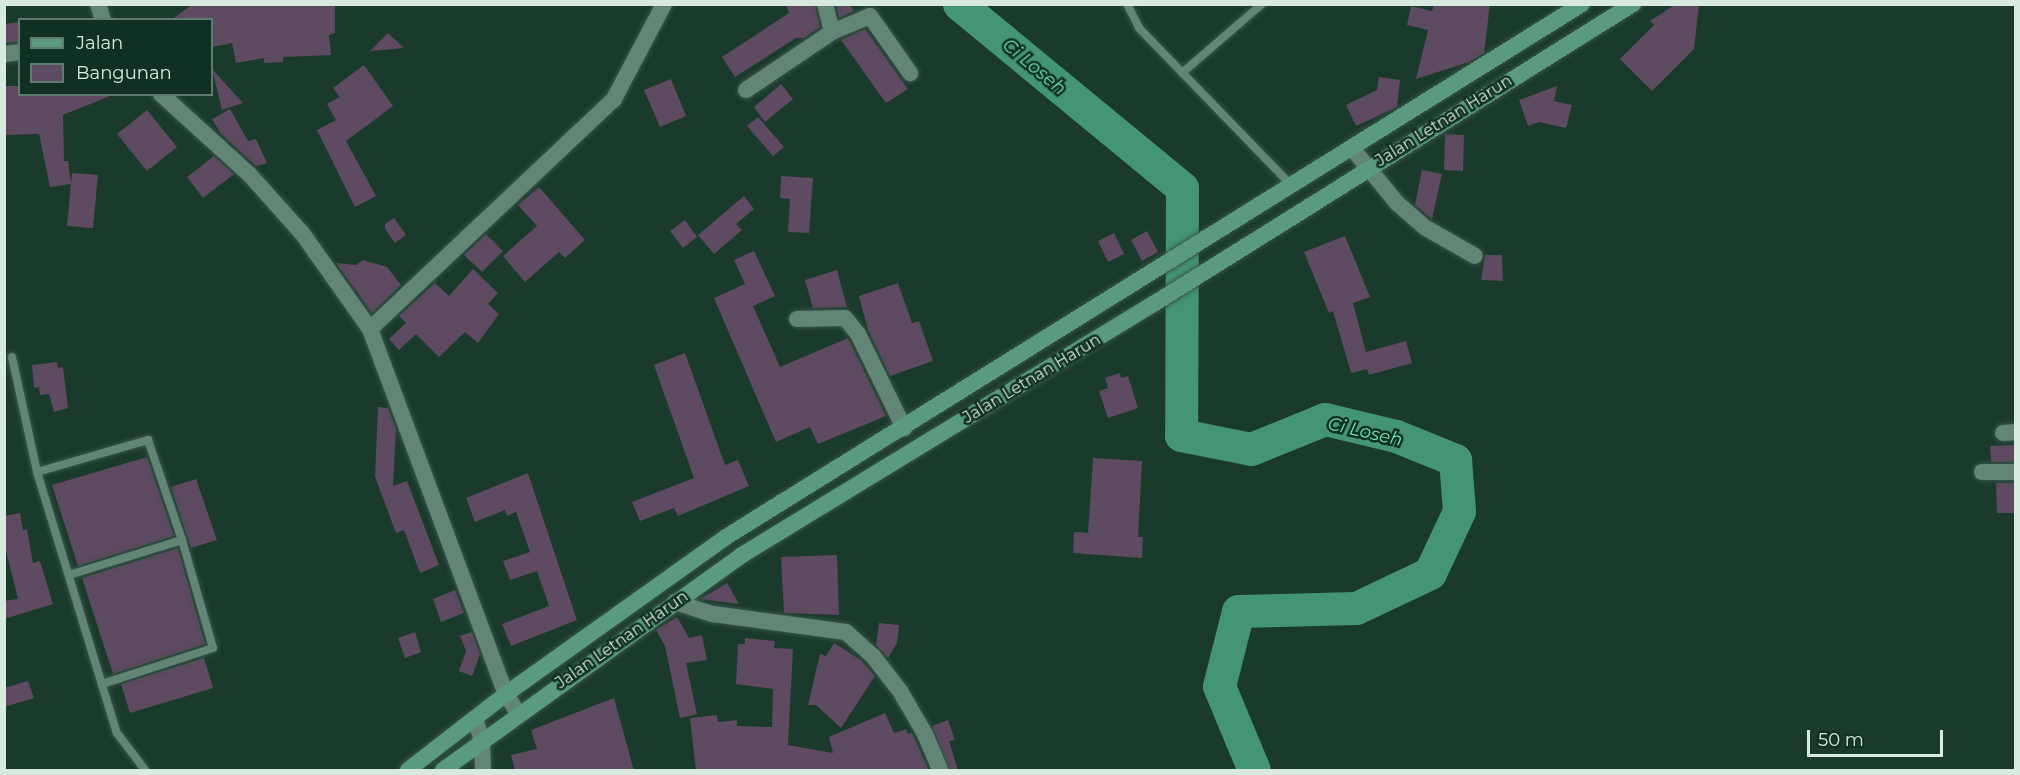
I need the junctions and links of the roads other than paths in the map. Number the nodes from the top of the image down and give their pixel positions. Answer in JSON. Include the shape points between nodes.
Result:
{"nodes":[{"id":1,"x":664,"y":4,"type":"edge"},
{"id":2,"x":825,"y":4,"type":"edge"},
{"id":3,"x":1126,"y":4,"type":"edge"},
{"id":4,"x":1262,"y":4,"type":"edge"},
{"id":5,"x":1582,"y":4,"type":"edge"},
{"id":6,"x":1633,"y":4,"type":"edge"},
{"id":7,"x":832,"y":32,"type":"junction"},
{"id":8,"x":910,"y":73,"type":"dead end"},
{"id":9,"x":1182,"y":73,"type":"junction"},
{"id":10,"x":746,"y":90,"type":"dead end"},
{"id":11,"x":163,"y":96,"type":"edge"},
{"id":12,"x":1352,"y":148,"type":"junction"},
{"id":13,"x":1367,"y":169,"type":"junction"},
{"id":14,"x":1288,"y":188,"type":"junction"},
{"id":15,"x":1475,"y":256,"type":"dead end"},
{"id":16,"x":797,"y":319,"type":"dead end"},
{"id":17,"x":370,"y":329,"type":"junction"},
{"id":18,"x":12,"y":357,"type":"dead end"},
{"id":19,"x":904,"y":428,"type":"junction"},
{"id":20,"x":37,"y":472,"type":"junction"},
{"id":21,"x":1982,"y":472,"type":"dead end"},
{"id":22,"x":2016,"y":472,"type":"edge"},
{"id":23,"x":182,"y":540,"type":"junction"},
{"id":24,"x":69,"y":575,"type":"junction"},
{"id":25,"x":675,"y":602,"type":"junction"},
{"id":26,"x":102,"y":684,"type":"junction"},
{"id":27,"x":506,"y":694,"type":"junction"},
{"id":28,"x":518,"y":713,"type":"junction"},
{"id":29,"x":475,"y":719,"type":"junction"},
{"id":30,"x":482,"y":741,"type":"junction"},
{"id":31,"x":145,"y":771,"type":"edge"},
{"id":32,"x":408,"y":771,"type":"edge"},
{"id":33,"x":443,"y":771,"type":"edge"},
{"id":34,"x":483,"y":771,"type":"edge"},
{"id":35,"x":940,"y":771,"type":"edge"}],
"edges":[{"from":1,"to":17,"type":"street","via":[[614,99]]},
{"from":2,"to":7,"type":"street"},
{"from":3,"to":9,"type":"lane","via":[[1138,28]]},
{"from":4,"to":9,"type":"lane"},
{"from":5,"to":12,"type":"main road","name":"Jalan Letnan Harun"},
{"from":6,"to":13,"type":"main road","name":"Jalan Letnan Harun"},
{"from":7,"to":8,"type":"street","via":[[870,16]]},
{"from":7,"to":10,"type":"street"},
{"from":9,"to":14,"type":"lane"},
{"from":11,"to":17,"type":"street","via":[[249,174],[302,233]]},
{"from":12,"to":13,"type":"street"},
{"from":12,"to":14,"type":"main road","name":"Jalan Letnan Harun"},
{"from":13,"to":15,"type":"street","via":[[1426,228]]},
{"from":13,"to":25,"type":"main road","name":"Jalan Letnan Harun","via":[[752,549]]},
{"from":14,"to":19,"type":"main road","name":"Jalan Letnan Harun"},
{"from":16,"to":19,"type":"street","via":[[845,318],[858,334]]},
{"from":17,"to":27,"type":"street"},
{"from":18,"to":20,"type":"lane"},
{"from":19,"to":27,"type":"main road","name":"Jalan Letnan Harun","via":[[726,537]]},
{"from":20,"to":23,"type":"lane","via":[[148,440]]},
{"from":20,"to":24,"type":"lane"},
{"from":21,"to":22,"type":"street"},
{"from":23,"to":24,"type":"lane"},
{"from":23,"to":26,"type":"lane","via":[[213,648]]},
{"from":24,"to":26,"type":"lane"},
{"from":25,"to":28,"type":"main road","name":"Jalan Letnan Harun"},
{"from":25,"to":35,"type":"street","via":[[713,614],[846,632],[873,656],[900,691],[925,734]]},
{"from":26,"to":31,"type":"lane","via":[[117,733]]},
{"from":27,"to":28,"type":"street"},
{"from":27,"to":29,"type":"main road","name":"Jalan Letnan Harun"},
{"from":28,"to":30,"type":"main road","name":"Jalan Letnan Harun"},
{"from":29,"to":30,"type":"street"},
{"from":29,"to":32,"type":"main road","name":"Jalan Letnan Harun"},
{"from":30,"to":33,"type":"main road","name":"Jalan Letnan Harun"},
{"from":30,"to":34,"type":"street"}]}
